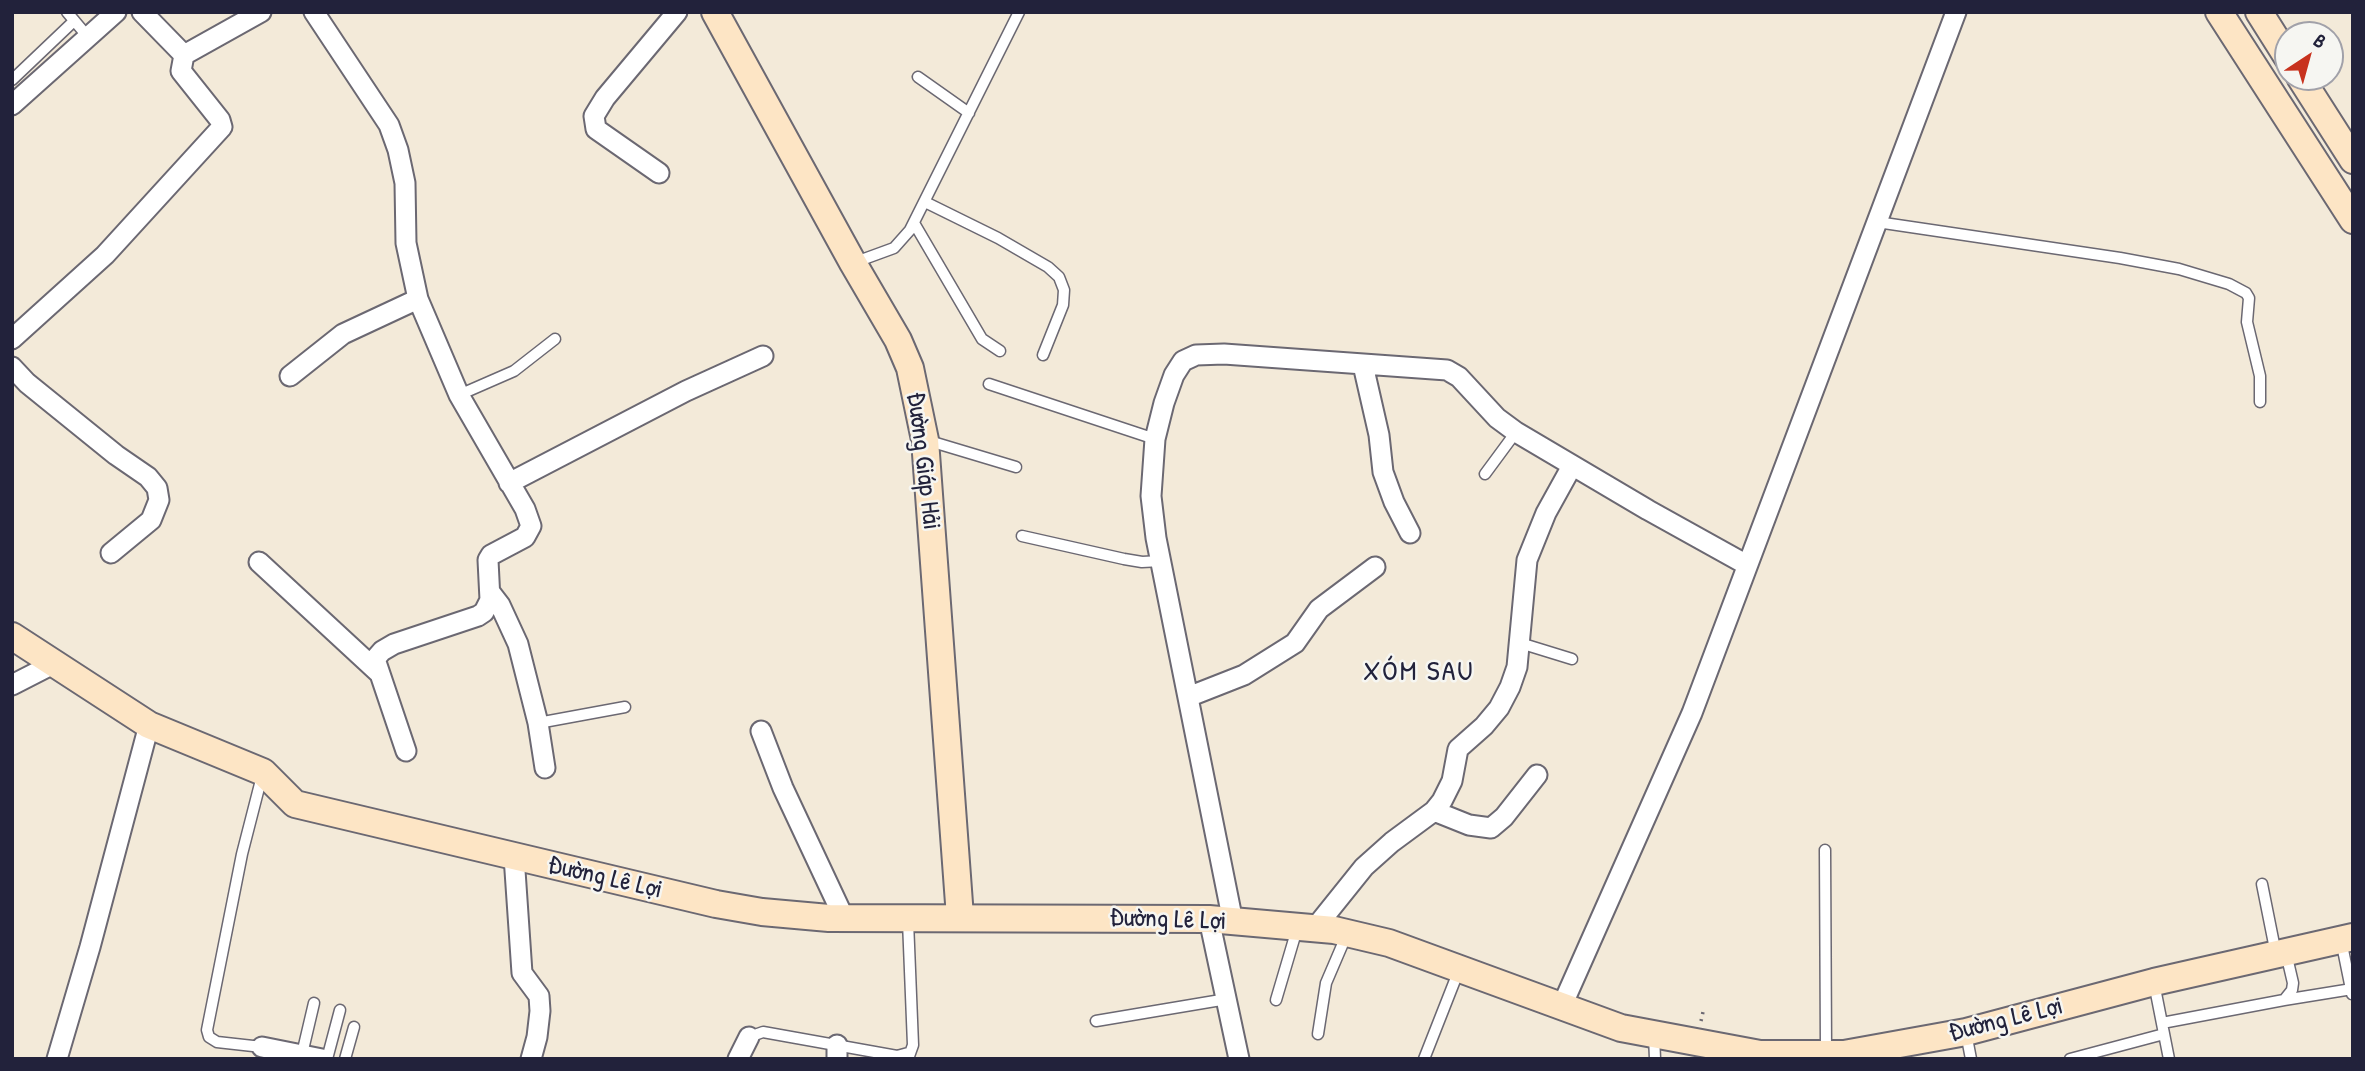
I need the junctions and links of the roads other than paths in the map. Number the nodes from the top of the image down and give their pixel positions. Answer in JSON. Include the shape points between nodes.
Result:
{"nodes":[{"id":1,"x":67,"y":12,"type":"edge"},
{"id":2,"x":116,"y":12,"type":"edge"},
{"id":3,"x":142,"y":12,"type":"edge"},
{"id":4,"x":261,"y":12,"type":"edge"},
{"id":5,"x":314,"y":12,"type":"edge"},
{"id":6,"x":677,"y":12,"type":"edge"},
{"id":7,"x":715,"y":12,"type":"edge"},
{"id":8,"x":1019,"y":12,"type":"edge"},
{"id":9,"x":1956,"y":12,"type":"edge"},
{"id":10,"x":2219,"y":12,"type":"edge"},
{"id":11,"x":2259,"y":12,"type":"edge"},
{"id":12,"x":74,"y":21,"type":"junction"},
{"id":13,"x":2274,"y":36,"type":"edge"},
{"id":14,"x":88,"y":37,"type":"junction"},
{"id":15,"x":184,"y":55,"type":"junction"},
{"id":16,"x":918,"y":77,"type":"dead end"},
{"id":17,"x":12,"y":80,"type":"edge"},
{"id":18,"x":2309,"y":91,"type":"edge"},
{"id":19,"x":12,"y":105,"type":"edge"},
{"id":20,"x":969,"y":113,"type":"junction"},
{"id":21,"x":2353,"y":160,"type":"edge"},
{"id":22,"x":659,"y":173,"type":"dead end"},
{"id":23,"x":925,"y":202,"type":"junction"},
{"id":24,"x":2353,"y":220,"type":"edge"},
{"id":25,"x":1877,"y":222,"type":"junction"},
{"id":26,"x":914,"y":223,"type":"junction"},
{"id":27,"x":853,"y":263,"type":"junction"},
{"id":28,"x":418,"y":299,"type":"junction"},
{"id":29,"x":555,"y":339,"type":"dead end"},
{"id":30,"x":12,"y":340,"type":"edge"},
{"id":31,"x":1000,"y":351,"type":"dead end"},
{"id":32,"x":1043,"y":355,"type":"dead end"},
{"id":33,"x":763,"y":356,"type":"dead end"},
{"id":34,"x":1363,"y":365,"type":"junction"},
{"id":35,"x":12,"y":368,"type":"edge"},
{"id":36,"x":290,"y":376,"type":"dead end"},
{"id":37,"x":989,"y":384,"type":"dead end"},
{"id":38,"x":459,"y":394,"type":"junction"},
{"id":39,"x":2260,"y":402,"type":"dead end"},
{"id":40,"x":1516,"y":432,"type":"junction"},
{"id":41,"x":1155,"y":439,"type":"junction"},
{"id":42,"x":925,"y":440,"type":"junction"},
{"id":43,"x":1572,"y":466,"type":"junction"},
{"id":44,"x":1016,"y":467,"type":"dead end"},
{"id":45,"x":1485,"y":474,"type":"dead end"},
{"id":46,"x":509,"y":482,"type":"junction"},
{"id":47,"x":1410,"y":533,"type":"dead end"},
{"id":48,"x":1022,"y":536,"type":"dead end"},
{"id":49,"x":111,"y":553,"type":"dead end"},
{"id":50,"x":1161,"y":561,"type":"junction"},
{"id":51,"x":259,"y":562,"type":"dead end"},
{"id":52,"x":1747,"y":565,"type":"junction"},
{"id":53,"x":1375,"y":567,"type":"dead end"},
{"id":54,"x":490,"y":592,"type":"junction"},
{"id":55,"x":12,"y":635,"type":"edge"},
{"id":56,"x":1520,"y":643,"type":"junction"},
{"id":57,"x":1572,"y":659,"type":"dead end"},
{"id":58,"x":54,"y":663,"type":"junction"},
{"id":59,"x":377,"y":672,"type":"junction"},
{"id":60,"x":12,"y":685,"type":"edge"},
{"id":61,"x":1188,"y":696,"type":"junction"},
{"id":62,"x":625,"y":707,"type":"dead end"},
{"id":63,"x":538,"y":723,"type":"junction"},
{"id":64,"x":149,"y":724,"type":"junction"},
{"id":65,"x":761,"y":731,"type":"dead end"},
{"id":66,"x":405,"y":751,"type":"dead end"},
{"id":67,"x":545,"y":768,"type":"dead end"},
{"id":68,"x":263,"y":772,"type":"junction"},
{"id":69,"x":1537,"y":775,"type":"dead end"},
{"id":70,"x":1434,"y":811,"type":"junction"},
{"id":71,"x":1825,"y":850,"type":"dead end"},
{"id":72,"x":514,"y":856,"type":"junction"},
{"id":73,"x":2262,"y":884,"type":"dead end"},
{"id":74,"x":960,"y":916,"type":"junction"},
{"id":75,"x":907,"y":917,"type":"junction"},
{"id":76,"x":844,"y":918,"type":"junction"},
{"id":77,"x":1221,"y":920,"type":"junction"},
{"id":78,"x":1307,"y":927,"type":"junction"},
{"id":79,"x":1348,"y":933,"type":"junction"},
{"id":80,"x":2347,"y":938,"type":"edge"},
{"id":81,"x":2281,"y":954,"type":"junction"},
{"id":82,"x":1459,"y":969,"type":"junction"},
{"id":83,"x":2154,"y":982,"type":"junction"},
{"id":84,"x":2352,"y":992,"type":"edge"},
{"id":85,"x":1227,"y":999,"type":"junction"},
{"id":86,"x":1276,"y":1000,"type":"dead end"},
{"id":87,"x":2284,"y":1000,"type":"junction"},
{"id":88,"x":314,"y":1003,"type":"dead end"},
{"id":89,"x":1561,"y":1008,"type":"junction"},
{"id":90,"x":340,"y":1010,"type":"dead end"},
{"id":91,"x":1096,"y":1021,"type":"dead end"},
{"id":92,"x":354,"y":1027,"type":"dead end"},
{"id":93,"x":2163,"y":1028,"type":"junction"},
{"id":94,"x":1966,"y":1032,"type":"junction"},
{"id":95,"x":1318,"y":1034,"type":"dead end"},
{"id":96,"x":749,"y":1037,"type":"joint"},
{"id":97,"x":1655,"y":1046,"type":"edge"},
{"id":98,"x":272,"y":1052,"type":"edge"},
{"id":99,"x":837,"y":1052,"type":"edge"},
{"id":100,"x":302,"y":1054,"type":"junction"},
{"id":101,"x":908,"y":1056,"type":"edge"},
{"id":102,"x":1838,"y":1056,"type":"edge"},
{"id":103,"x":57,"y":1059,"type":"edge"},
{"id":104,"x":324,"y":1059,"type":"edge"},
{"id":105,"x":345,"y":1059,"type":"edge"},
{"id":106,"x":531,"y":1059,"type":"edge"},
{"id":107,"x":738,"y":1059,"type":"edge"},
{"id":108,"x":1239,"y":1059,"type":"edge"},
{"id":109,"x":1424,"y":1059,"type":"edge"},
{"id":110,"x":1971,"y":1059,"type":"edge"},
{"id":111,"x":2070,"y":1059,"type":"edge"},
{"id":112,"x":2169,"y":1059,"type":"edge"}],
"edges":[{"from":1,"to":12,"type":"lane"},
{"from":2,"to":14,"type":"street"},
{"from":3,"to":15,"type":"street"},
{"from":4,"to":15,"type":"street"},
{"from":5,"to":28,"type":"street","via":[[389,125],[405,183],[406,243]]},
{"from":6,"to":22,"type":"street","via":[[594,116],[596,128]]},
{"from":7,"to":27,"type":"main road","name":"Đường Giáp Hải"},
{"from":8,"to":20,"type":"lane"},
{"from":9,"to":25,"type":"street"},
{"from":10,"to":24,"type":"main road"},
{"from":11,"to":13,"type":"main road"},
{"from":12,"to":14,"type":"lane"},
{"from":12,"to":17,"type":"lane"},
{"from":14,"to":19,"type":"street"},
{"from":15,"to":30,"type":"street","via":[[181,71],[222,127],[105,255]]},
{"from":16,"to":20,"type":"lane"},
{"from":18,"to":21,"type":"main road"},
{"from":20,"to":23,"type":"lane"},
{"from":23,"to":26,"type":"lane"},
{"from":23,"to":32,"type":"lane","via":[[998,238],[1059,277],[1063,305]]},
{"from":25,"to":39,"type":"lane","via":[[2120,258],[2179,269],[2239,288],[2249,298],[2247,322],[2260,376]]},
{"from":25,"to":52,"type":"street"},
{"from":26,"to":27,"type":"lane","via":[[894,248]]},
{"from":26,"to":31,"type":"lane","via":[[982,339]]},
{"from":27,"to":42,"type":"main road","name":"Đường Giáp Hải","via":[[910,368]]},
{"from":28,"to":36,"type":"street","via":[[343,334]]},
{"from":28,"to":38,"type":"street"},
{"from":29,"to":38,"type":"lane","via":[[514,371]]},
{"from":33,"to":46,"type":"street"},
{"from":34,"to":40,"type":"street","via":[[1453,373]]},
{"from":34,"to":41,"type":"street","via":[[1196,355],[1183,361],[1174,374]]},
{"from":34,"to":47,"type":"street","via":[[1383,472]]},
{"from":35,"to":49,"type":"street","via":[[157,488],[159,500],[151,520]]},
{"from":37,"to":41,"type":"lane"},
{"from":38,"to":46,"type":"street"},
{"from":40,"to":43,"type":"street"},
{"from":40,"to":45,"type":"lane"},
{"from":41,"to":50,"type":"street","via":[[1151,496]]},
{"from":42,"to":44,"type":"lane"},
{"from":42,"to":74,"type":"main road","name":"Đường Giáp Hải"},
{"from":43,"to":52,"type":"street"},
{"from":43,"to":56,"type":"street","via":[[1527,560]]},
{"from":46,"to":54,"type":"street","via":[[531,526],[525,537],[491,555]]},
{"from":48,"to":50,"type":"lane","via":[[1124,559]]},
{"from":50,"to":61,"type":"street"},
{"from":51,"to":59,"type":"street"},
{"from":52,"to":89,"type":"street","via":[[1692,713]]},
{"from":53,"to":61,"type":"street","via":[[1319,609],[1295,643],[1244,675]]},
{"from":54,"to":59,"type":"street","via":[[488,606],[478,616],[410,637],[382,651],[375,659]]},
{"from":54,"to":63,"type":"street","via":[[518,644]]},
{"from":55,"to":58,"type":"main road","name":"Đường Lê Lợi"},
{"from":56,"to":57,"type":"lane"},
{"from":56,"to":70,"type":"street","via":[[1510,687],[1484,726],[1458,749],[1452,781]]},
{"from":58,"to":60,"type":"street"},
{"from":58,"to":64,"type":"main road","name":"Đường Lê Lợi"},
{"from":59,"to":66,"type":"street"},
{"from":61,"to":77,"type":"street"},
{"from":62,"to":63,"type":"lane"},
{"from":63,"to":67,"type":"street"},
{"from":64,"to":68,"type":"main road","name":"Đường Lê Lợi"},
{"from":64,"to":103,"type":"street"},
{"from":65,"to":76,"type":"street"},
{"from":68,"to":72,"type":"main road","name":"Đường Lê Lợi","via":[[295,804]]},
{"from":68,"to":98,"type":"lane","via":[[207,1030],[217,1042]]},
{"from":69,"to":70,"type":"street","via":[[1491,828]]},
{"from":70,"to":78,"type":"street","via":[[1364,867]]},
{"from":71,"to":102,"type":"lane"},
{"from":72,"to":76,"type":"main road","name":"Đường Lê Lợi","via":[[728,906]]},
{"from":72,"to":106,"type":"street","via":[[522,973],[539,996]]},
{"from":73,"to":81,"type":"lane"},
{"from":74,"to":75,"type":"main road","name":"Đường Lê Lợi"},
{"from":74,"to":77,"type":"main road","name":"Đường Lê Lợi"},
{"from":75,"to":76,"type":"main road","name":"Đường Lê Lợi"},
{"from":75,"to":101,"type":"lane","via":[[913,1045]]},
{"from":77,"to":78,"type":"main road","name":"Đường Lê Lợi"},
{"from":77,"to":85,"type":"street"},
{"from":78,"to":79,"type":"main road","name":"Đường Lê Lợi"},
{"from":78,"to":86,"type":"lane"},
{"from":79,"to":82,"type":"main road","name":"Đường Lê Lợi"},
{"from":79,"to":95,"type":"lane","via":[[1326,983]]},
{"from":80,"to":81,"type":"main road","name":"Đường Lê Lợi"},
{"from":80,"to":84,"type":"lane"},
{"from":81,"to":83,"type":"main road","name":"Đường Lê Lợi"},
{"from":81,"to":87,"type":"lane","via":[[2293,983]]},
{"from":82,"to":89,"type":"main road","name":"Đường Lê Lợi"},
{"from":82,"to":109,"type":"lane"},
{"from":83,"to":93,"type":"lane"},
{"from":83,"to":94,"type":"main road","name":"Đường Lê Lợi"},
{"from":84,"to":87,"type":"lane"},
{"from":85,"to":91,"type":"lane"},
{"from":85,"to":108,"type":"street"},
{"from":87,"to":93,"type":"lane"},
{"from":88,"to":100,"type":"lane"},
{"from":89,"to":97,"type":"main road","name":"Đường Lê Lợi","via":[[1621,1028]]},
{"from":90,"to":104,"type":"lane"},
{"from":92,"to":105,"type":"lane"},
{"from":93,"to":111,"type":"lane"},
{"from":93,"to":112,"type":"lane"},
{"from":94,"to":102,"type":"main road","name":"Đường Lê Lợi"},
{"from":94,"to":110,"type":"lane"},
{"from":96,"to":99,"type":"lane","via":[[763,1032]]},
{"from":96,"to":107,"type":"street"},
{"from":97,"to":102,"type":"main road","name":"Đường Lê Lợi"},
{"from":98,"to":100,"type":"street"},
{"from":99,"to":101,"type":"lane"},
{"from":100,"to":104,"type":"street"}]}
